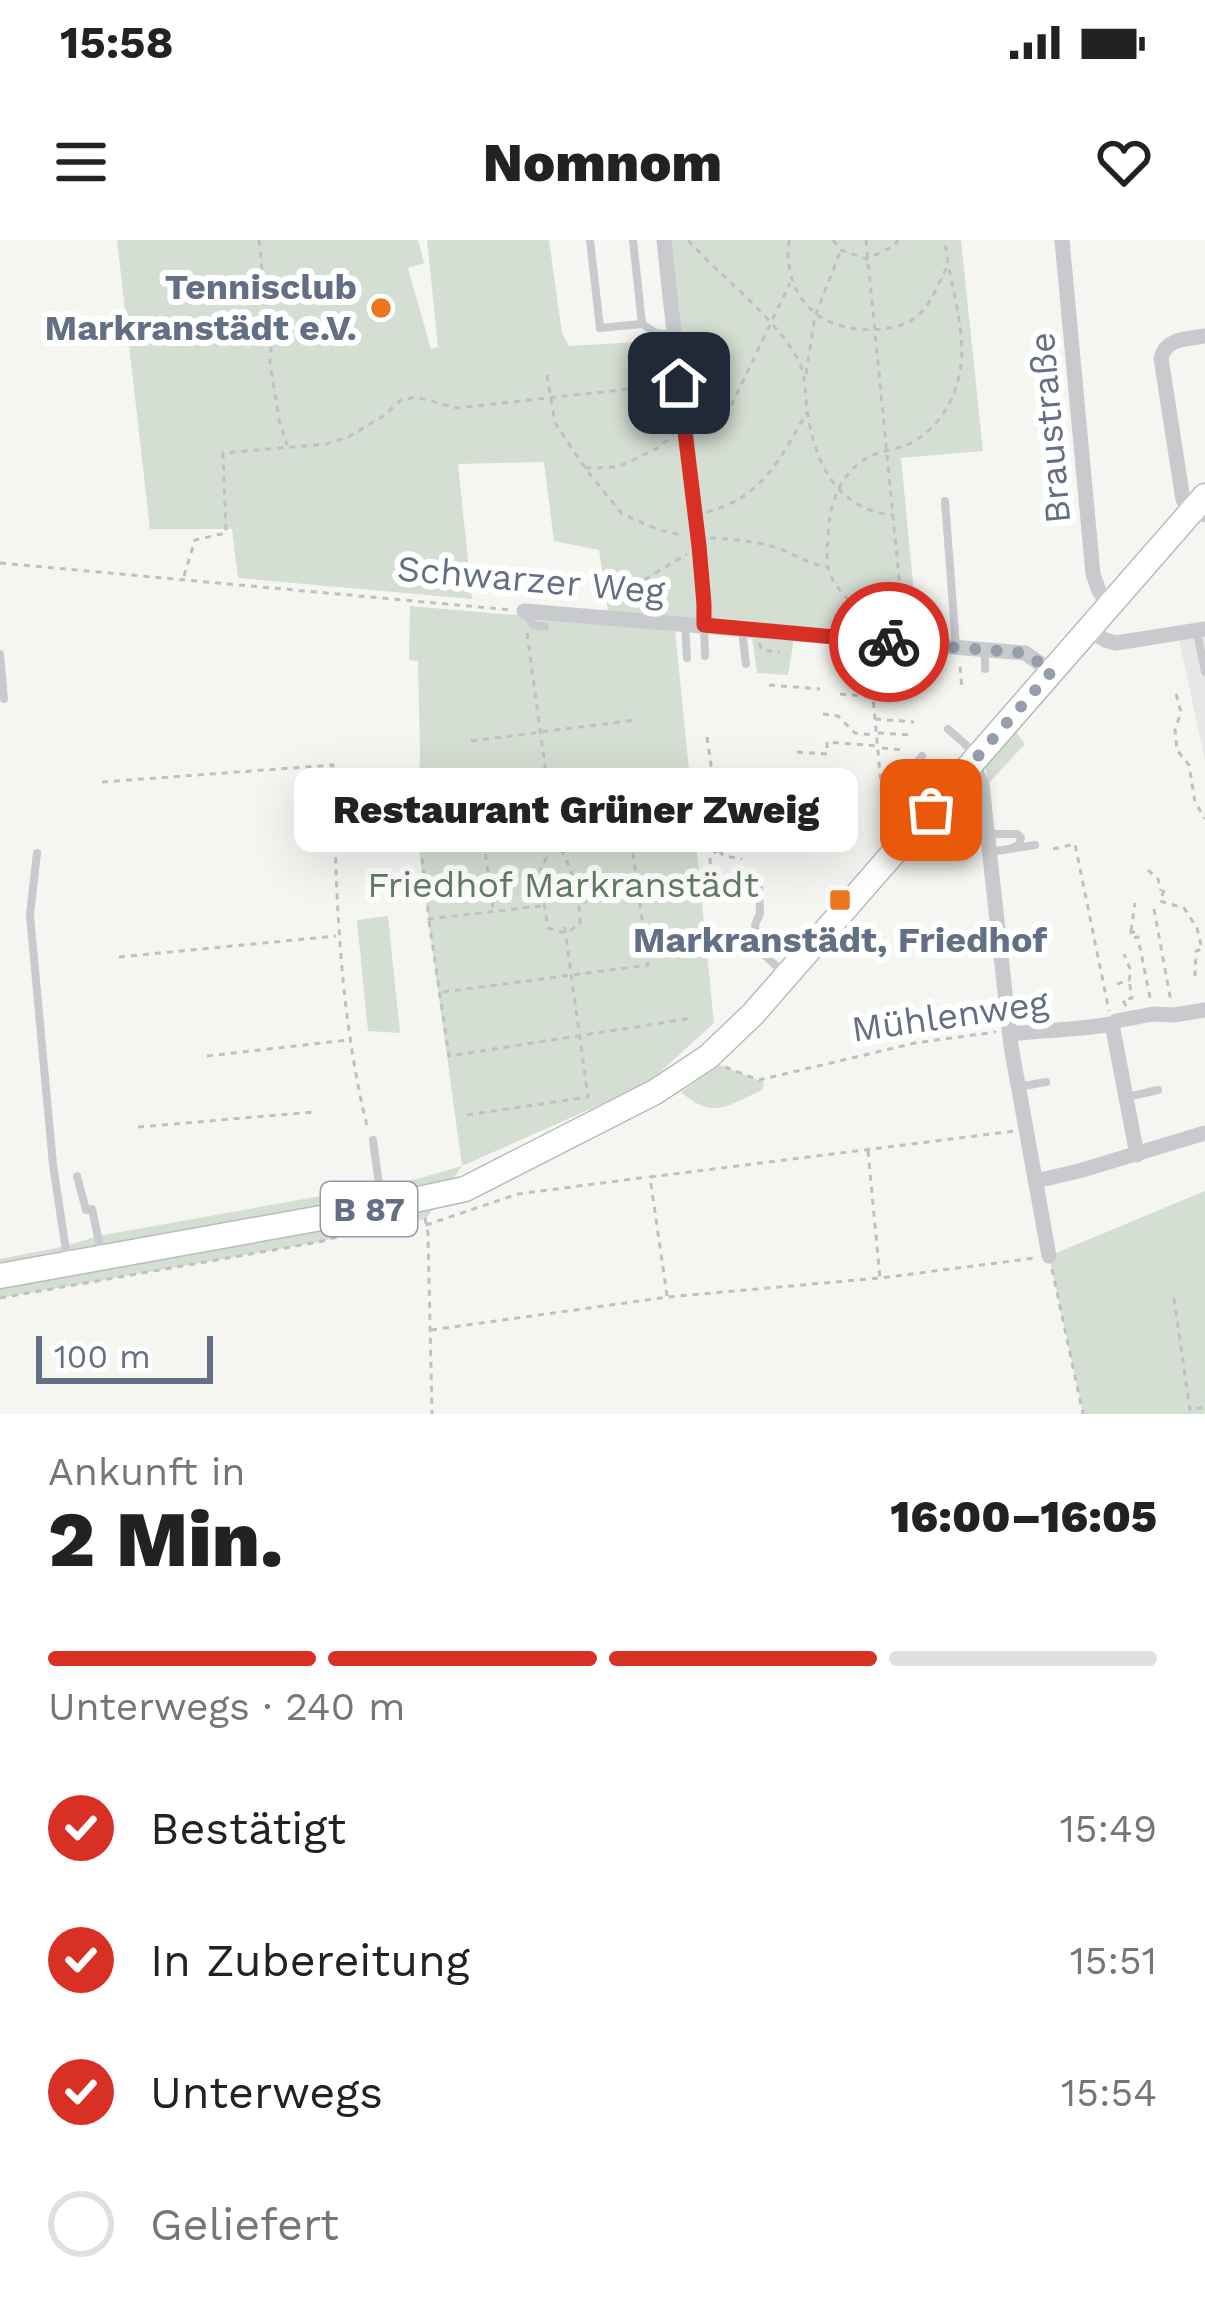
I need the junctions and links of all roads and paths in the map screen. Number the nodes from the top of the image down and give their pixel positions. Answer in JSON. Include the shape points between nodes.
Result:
{"nodes":[{"id":1,"x":259,"y":240,"type":"edge"},
{"id":2,"x":590,"y":240,"type":"edge"},
{"id":3,"x":633,"y":240,"type":"edge"},
{"id":4,"x":664,"y":240,"type":"edge"},
{"id":5,"x":688,"y":240,"type":"edge"},
{"id":6,"x":788,"y":240,"type":"edge"},
{"id":7,"x":833,"y":240,"type":"edge"},
{"id":8,"x":866,"y":240,"type":"edge"},
{"id":9,"x":898,"y":240,"type":"edge"},
{"id":10,"x":945,"y":240,"type":"edge"},
{"id":11,"x":1061,"y":240,"type":"edge"},
{"id":12,"x":841,"y":250,"type":"junction"},
{"id":13,"x":867,"y":259,"type":"junction"},
{"id":14,"x":947,"y":267,"type":"junction"},
{"id":15,"x":790,"y":283,"type":"junction"},
{"id":16,"x":815,"y":316,"type":"junction"},
{"id":17,"x":641,"y":323,"type":"junction"},
{"id":18,"x":772,"y":324,"type":"junction"},
{"id":19,"x":873,"y":330,"type":"junction"},
{"id":20,"x":673,"y":335,"type":"junction"},
{"id":21,"x":1205,"y":336,"type":"edge"},
{"id":22,"x":547,"y":374,"type":"dead end"},
{"id":23,"x":806,"y":374,"type":"junction"},
{"id":24,"x":679,"y":383,"type":"junction"},
{"id":25,"x":552,"y":399,"type":"junction"},
{"id":26,"x":808,"y":411,"type":"junction"},
{"id":27,"x":686,"y":426,"type":"junction"},
{"id":28,"x":288,"y":446,"type":"junction"},
{"id":29,"x":886,"y":450,"type":"junction"},
{"id":30,"x":585,"y":468,"type":"junction"},
{"id":31,"x":836,"y":489,"type":"junction"},
{"id":32,"x":945,"y":501,"type":"dead end"},
{"id":33,"x":1202,"y":506,"type":"edge"},
{"id":34,"x":695,"y":514,"type":"junction"},
{"id":35,"x":893,"y":514,"type":"junction"},
{"id":36,"x":698,"y":542,"type":"junction"},
{"id":37,"x":0,"y":563,"type":"edge"},
{"id":38,"x":827,"y":567,"type":"junction"},
{"id":39,"x":184,"y":578,"type":"junction"},
{"id":40,"x":1109,"y":605,"type":"junction"},
{"id":41,"x":524,"y":611,"type":"junction"},
{"id":42,"x":610,"y":618,"type":"junction"},
{"id":43,"x":903,"y":622,"type":"junction"},
{"id":44,"x":685,"y":624,"type":"junction"},
{"id":45,"x":704,"y":625,"type":"junction"},
{"id":46,"x":545,"y":627,"type":"dead end"},
{"id":47,"x":742,"y":628,"type":"junction"},
{"id":48,"x":1088,"y":629,"type":"junction"},
{"id":49,"x":1201,"y":630,"type":"edge"},
{"id":50,"x":868,"y":640,"type":"junction"},
{"id":51,"x":907,"y":643,"type":"junction"},
{"id":52,"x":986,"y":650,"type":"junction"},
{"id":53,"x":745,"y":652,"type":"junction"},
{"id":54,"x":946,"y":652,"type":"junction"},
{"id":55,"x":729,"y":654,"type":"dead end"},
{"id":56,"x":0,"y":655,"type":"edge"},
{"id":57,"x":705,"y":656,"type":"dead end"},
{"id":58,"x":687,"y":658,"type":"dead end"},
{"id":59,"x":746,"y":664,"type":"dead end"},
{"id":60,"x":960,"y":667,"type":"dead end"},
{"id":61,"x":985,"y":669,"type":"dead end"},
{"id":62,"x":1052,"y":671,"type":"junction"},
{"id":63,"x":1205,"y":672,"type":"edge"},
{"id":64,"x":769,"y":685,"type":"dead end"},
{"id":65,"x":820,"y":688,"type":"dead end"},
{"id":66,"x":962,"y":689,"type":"dead end"},
{"id":67,"x":840,"y":694,"type":"dead end"},
{"id":68,"x":1177,"y":694,"type":"dead end"},
{"id":69,"x":873,"y":697,"type":"junction"},
{"id":70,"x":4,"y":699,"type":"dead end"},
{"id":71,"x":823,"y":714,"type":"dead end"},
{"id":72,"x":875,"y":719,"type":"junction"},
{"id":73,"x":635,"y":720,"type":"dead end"},
{"id":74,"x":914,"y":722,"type":"dead end"},
{"id":75,"x":948,"y":730,"type":"dead end"},
{"id":76,"x":541,"y":732,"type":"junction"},
{"id":77,"x":876,"y":734,"type":"junction"},
{"id":78,"x":912,"y":734,"type":"dead end"},
{"id":79,"x":707,"y":737,"type":"dead end"},
{"id":80,"x":471,"y":741,"type":"dead end"},
{"id":81,"x":878,"y":747,"type":"junction"},
{"id":82,"x":904,"y":750,"type":"dead end"},
{"id":83,"x":796,"y":752,"type":"dead end"},
{"id":84,"x":922,"y":757,"type":"dead end"},
{"id":85,"x":972,"y":761,"type":"junction"},
{"id":86,"x":102,"y":782,"type":"dead end"},
{"id":87,"x":714,"y":785,"type":"dead end"},
{"id":88,"x":548,"y":790,"type":"junction"},
{"id":89,"x":749,"y":790,"type":"dead end"},
{"id":90,"x":734,"y":792,"type":"dead end"},
{"id":91,"x":882,"y":795,"type":"dead end"},
{"id":92,"x":716,"y":802,"type":"dead end"},
{"id":93,"x":524,"y":804,"type":"dead end"},
{"id":94,"x":770,"y":804,"type":"dead end"},
{"id":95,"x":717,"y":809,"type":"junction"},
{"id":96,"x":931,"y":810,"type":"junction"},
{"id":97,"x":677,"y":818,"type":"dead end"},
{"id":98,"x":1205,"y":819,"type":"edge"},
{"id":99,"x":629,"y":824,"type":"junction"},
{"id":100,"x":555,"y":836,"type":"junction"},
{"id":101,"x":484,"y":841,"type":"junction"},
{"id":102,"x":989,"y":843,"type":"junction"},
{"id":103,"x":1035,"y":845,"type":"dead end"},
{"id":104,"x":1010,"y":849,"type":"junction"},
{"id":105,"x":1053,"y":849,"type":"dead end"},
{"id":106,"x":718,"y":850,"type":"junction"},
{"id":107,"x":37,"y":853,"type":"dead end"},
{"id":108,"x":742,"y":859,"type":"dead end"},
{"id":109,"x":1148,"y":870,"type":"dead end"},
{"id":110,"x":710,"y":876,"type":"dead end"},
{"id":111,"x":759,"y":886,"type":"dead end"},
{"id":112,"x":638,"y":896,"type":"junction"},
{"id":113,"x":579,"y":902,"type":"junction"},
{"id":114,"x":1135,"y":903,"type":"dead end"},
{"id":115,"x":544,"y":906,"type":"junction"},
{"id":116,"x":1154,"y":909,"type":"dead end"},
{"id":117,"x":493,"y":911,"type":"junction"},
{"id":118,"x":429,"y":919,"type":"junction"},
{"id":119,"x":564,"y":922,"type":"dead end"},
{"id":120,"x":566,"y":933,"type":"junction"},
{"id":121,"x":338,"y":936,"type":"junction"},
{"id":122,"x":1124,"y":954,"type":"dead end"},
{"id":123,"x":119,"y":957,"type":"dead end"},
{"id":124,"x":571,"y":975,"type":"junction"},
{"id":125,"x":787,"y":975,"type":"junction"},
{"id":126,"x":1195,"y":976,"type":"dead end"},
{"id":127,"x":1129,"y":980,"type":"junction"},
{"id":128,"x":1117,"y":984,"type":"dead end"},
{"id":129,"x":441,"y":992,"type":"junction"},
{"id":130,"x":1123,"y":1000,"type":"junction"},
{"id":131,"x":1112,"y":1003,"type":"dead end"},
{"id":132,"x":1205,"y":1010,"type":"edge"},
{"id":133,"x":1154,"y":1014,"type":"junction"},
{"id":134,"x":1174,"y":1015,"type":"junction"},
{"id":135,"x":693,"y":1018,"type":"dead end"},
{"id":136,"x":1130,"y":1019,"type":"junction"},
{"id":137,"x":1112,"y":1024,"type":"junction"},
{"id":138,"x":1010,"y":1029,"type":"junction"},
{"id":139,"x":580,"y":1035,"type":"junction"},
{"id":140,"x":350,"y":1040,"type":"junction"},
{"id":141,"x":207,"y":1056,"type":"dead end"},
{"id":142,"x":708,"y":1057,"type":"junction"},
{"id":143,"x":1046,"y":1082,"type":"dead end"},
{"id":144,"x":1018,"y":1088,"type":"junction"},
{"id":145,"x":1158,"y":1090,"type":"dead end"},
{"id":146,"x":1122,"y":1104,"type":"junction"},
{"id":147,"x":314,"y":1112,"type":"dead end"},
{"id":148,"x":467,"y":1115,"type":"dead end"},
{"id":149,"x":138,"y":1127,"type":"dead end"},
{"id":150,"x":1031,"y":1127,"type":"junction"},
{"id":151,"x":1205,"y":1132,"type":"edge"},
{"id":152,"x":373,"y":1140,"type":"dead end"},
{"id":153,"x":1136,"y":1143,"type":"junction"},
{"id":154,"x":868,"y":1149,"type":"junction"},
{"id":155,"x":374,"y":1155,"type":"junction"},
{"id":156,"x":77,"y":1177,"type":"dead end"},
{"id":157,"x":650,"y":1177,"type":"junction"},
{"id":158,"x":1036,"y":1181,"type":"junction"},
{"id":159,"x":420,"y":1199,"type":"junction"},
{"id":160,"x":380,"y":1217,"type":"junction"},
{"id":161,"x":426,"y":1225,"type":"junction"},
{"id":162,"x":1049,"y":1256,"type":"junction"},
{"id":163,"x":102,"y":1258,"type":"junction"},
{"id":164,"x":68,"y":1264,"type":"junction"},
{"id":165,"x":0,"y":1276,"type":"edge"},
{"id":166,"x":880,"y":1278,"type":"junction"},
{"id":167,"x":0,"y":1298,"type":"edge"},
{"id":168,"x":668,"y":1298,"type":"junction"},
{"id":169,"x":1174,"y":1298,"type":"dead end"},
{"id":170,"x":431,"y":1330,"type":"junction"},
{"id":171,"x":1205,"y":1408,"type":"edge"},
{"id":172,"x":432,"y":1414,"type":"edge"},
{"id":173,"x":1083,"y":1414,"type":"edge"}],
"edges":[{"from":1,"to":28,"type":"path","via":[[273,328],[270,362]]},
{"from":2,"to":17,"type":"lane","via":[[600,328]]},
{"from":3,"to":17,"type":"lane"},
{"from":4,"to":20,"type":"street"},
{"from":5,"to":18,"type":"path"},
{"from":6,"to":15,"type":"path"},
{"from":7,"to":12,"type":"path"},
{"from":8,"to":13,"type":"path"},
{"from":9,"to":13,"type":"path"},
{"from":10,"to":14,"type":"path"},
{"from":11,"to":40,"type":"street","name":"Braustraße","via":[[1093,574]]},
{"from":12,"to":13,"type":"path"},
{"from":12,"to":16,"type":"path"},
{"from":13,"to":19,"type":"path"},
{"from":14,"to":19,"type":"path","via":[[919,315]]},
{"from":14,"to":29,"type":"path","via":[[961,323],[956,389],[931,428]]},
{"from":15,"to":16,"type":"path"},
{"from":15,"to":18,"type":"path"},
{"from":16,"to":19,"type":"path"},
{"from":16,"to":23,"type":"path"},
{"from":17,"to":20,"type":"lane"},
{"from":18,"to":23,"type":"path"},
{"from":18,"to":27,"type":"path","via":[[732,404]]},
{"from":19,"to":29,"type":"path"},
{"from":20,"to":24,"type":"street"},
{"from":21,"to":33,"type":"street","via":[[1170,343],[1161,358],[1183,500]]},
{"from":22,"to":25,"type":"path"},
{"from":23,"to":26,"type":"path"},
{"from":24,"to":25,"type":"path"},
{"from":24,"to":27,"type":"street"},
{"from":25,"to":28,"type":"path","via":[[457,408],[416,397],[348,436]]},
{"from":25,"to":30,"type":"path","via":[[556,423]]},
{"from":26,"to":31,"type":"path"},
{"from":26,"to":34,"type":"path","via":[[746,497]]},
{"from":27,"to":30,"type":"path","via":[[618,467]]},
{"from":27,"to":34,"type":"street"},
{"from":28,"to":39,"type":"path","via":[[223,453],[226,533],[195,540]]},
{"from":29,"to":31,"type":"path"},
{"from":29,"to":35,"type":"path"},
{"from":30,"to":36,"type":"path","via":[[622,514]]},
{"from":31,"to":35,"type":"path","via":[[872,513]]},
{"from":31,"to":38,"type":"path"},
{"from":32,"to":54,"type":"lane"},
{"from":33,"to":40,"type":"main road","number":"B 87"},
{"from":34,"to":36,"type":"street"},
{"from":35,"to":43,"type":"path"},
{"from":36,"to":38,"type":"path","via":[[742,540]]},
{"from":36,"to":42,"type":"path","via":[[629,589]]},
{"from":36,"to":45,"type":"street"},
{"from":37,"to":39,"type":"path","name":"Schwarzer Weg"},
{"from":38,"to":43,"type":"path","via":[[856,605],[877,619]]},
{"from":39,"to":41,"type":"path","name":"Schwarzer Weg"},
{"from":40,"to":48,"type":"main road","number":"B 87"},
{"from":41,"to":42,"type":"street","name":"Schwarzer Weg"},
{"from":41,"to":46,"type":"lane","via":[[533,626]]},
{"from":41,"to":76,"type":"path"},
{"from":42,"to":44,"type":"street","name":"Schwarzer Weg"},
{"from":43,"to":51,"type":"path"},
{"from":44,"to":45,"type":"street","name":"Schwarzer Weg"},
{"from":44,"to":58,"type":"lane"},
{"from":45,"to":47,"type":"street","name":"Schwarzer Weg"},
{"from":45,"to":57,"type":"lane"},
{"from":47,"to":50,"type":"street","name":"Schwarzer Weg"},
{"from":47,"to":53,"type":"lane"},
{"from":48,"to":49,"type":"street","via":[[1116,643]]},
{"from":48,"to":62,"type":"main road","number":"B 87"},
{"from":49,"to":63,"type":"lane"},
{"from":50,"to":51,"type":"street","name":"Schwarzer Weg"},
{"from":50,"to":69,"type":"path"},
{"from":51,"to":54,"type":"street","name":"Schwarzer Weg"},
{"from":52,"to":54,"type":"street","name":"Schwarzer Weg"},
{"from":52,"to":61,"type":"lane"},
{"from":52,"to":62,"type":"street","name":"Schwarzer Weg","via":[[1025,653]]},
{"from":53,"to":55,"type":"lane"},
{"from":53,"to":59,"type":"lane"},
{"from":56,"to":70,"type":"lane"},
{"from":60,"to":66,"type":"path"},
{"from":62,"to":85,"type":"main road","number":"B 87"},
{"from":64,"to":65,"type":"path"},
{"from":67,"to":69,"type":"path"},
{"from":68,"to":98,"type":"path","via":[[1177,750]]},
{"from":69,"to":72,"type":"path"},
{"from":71,"to":77,"type":"path","via":[[855,733]]},
{"from":72,"to":74,"type":"path"},
{"from":72,"to":77,"type":"path"},
{"from":73,"to":76,"type":"path"},
{"from":75,"to":85,"type":"lane"},
{"from":76,"to":80,"type":"path"},
{"from":76,"to":88,"type":"path"},
{"from":77,"to":78,"type":"path"},
{"from":77,"to":81,"type":"path"},
{"from":79,"to":87,"type":"path"},
{"from":81,"to":82,"type":"path"},
{"from":81,"to":83,"type":"path","via":[[827,742],[827,754]]},
{"from":81,"to":91,"type":"path"},
{"from":84,"to":96,"type":"lane","via":[[899,784]]},
{"from":85,"to":96,"type":"main road","number":"B 87"},
{"from":85,"to":102,"type":"street"},
{"from":86,"to":121,"type":"path","via":[[333,765]]},
{"from":88,"to":93,"type":"path"},
{"from":88,"to":100,"type":"path"},
{"from":89,"to":90,"type":"path"},
{"from":92,"to":95,"type":"path"},
{"from":94,"to":95,"type":"path"},
{"from":95,"to":106,"type":"path"},
{"from":96,"to":125,"type":"main road","number":"B 87"},
{"from":97,"to":99,"type":"path"},
{"from":99,"to":100,"type":"path"},
{"from":99,"to":112,"type":"path"},
{"from":100,"to":101,"type":"path"},
{"from":100,"to":113,"type":"path"},
{"from":100,"to":115,"type":"path","via":[[541,869]]},
{"from":101,"to":117,"type":"path"},
{"from":101,"to":118,"type":"path","via":[[421,848]]},
{"from":102,"to":104,"type":"lane"},
{"from":102,"to":104,"type":"lane","via":[[1018,834]]},
{"from":102,"to":138,"type":"street"},
{"from":103,"to":104,"type":"lane"},
{"from":105,"to":137,"type":"path","via":[[1076,844]]},
{"from":106,"to":108,"type":"path"},
{"from":106,"to":110,"type":"path"},
{"from":107,"to":164,"type":"lane","via":[[30,915]]},
{"from":109,"to":126,"type":"path","via":[[1163,892],[1160,902],[1184,908],[1197,928]]},
{"from":111,"to":125,"type":"lane","via":[[759,950]]},
{"from":112,"to":113,"type":"path"},
{"from":112,"to":124,"type":"path","via":[[648,965]]},
{"from":113,"to":120,"type":"path","via":[[580,924]]},
{"from":114,"to":133,"type":"path","via":[[1132,938],[1138,937]]},
{"from":115,"to":117,"type":"path"},
{"from":115,"to":120,"type":"path","via":[[548,928]]},
{"from":116,"to":134,"type":"path"},
{"from":117,"to":118,"type":"path"},
{"from":118,"to":129,"type":"path"},
{"from":119,"to":120,"type":"path"},
{"from":120,"to":124,"type":"path"},
{"from":121,"to":123,"type":"path"},
{"from":121,"to":140,"type":"path"},
{"from":122,"to":127,"type":"path"},
{"from":124,"to":129,"type":"path"},
{"from":124,"to":139,"type":"path"},
{"from":125,"to":142,"type":"main road","number":"B 87","via":[[746,1008]]},
{"from":127,"to":128,"type":"path"},
{"from":127,"to":130,"type":"path","via":[[1132,998]]},
{"from":129,"to":139,"type":"path","via":[[449,1056]]},
{"from":130,"to":131,"type":"path"},
{"from":130,"to":136,"type":"path"},
{"from":132,"to":134,"type":"street","name":"Mühlenweg"},
{"from":133,"to":134,"type":"street","name":"Mühlenweg"},
{"from":133,"to":136,"type":"street","name":"Mühlenweg"},
{"from":135,"to":139,"type":"path"},
{"from":136,"to":137,"type":"street","name":"Mühlenweg"},
{"from":137,"to":138,"type":"street","name":"Mühlenweg"},
{"from":137,"to":146,"type":"street"},
{"from":138,"to":142,"type":"path","name":"Mühlenweg","via":[[759,1080]]},
{"from":138,"to":144,"type":"street"},
{"from":139,"to":148,"type":"path","via":[[588,1097]]},
{"from":140,"to":141,"type":"path"},
{"from":140,"to":155,"type":"path"},
{"from":142,"to":159,"type":"main road","number":"B 87","via":[[465,1189]]},
{"from":143,"to":144,"type":"lane"},
{"from":144,"to":150,"type":"street"},
{"from":145,"to":146,"type":"lane"},
{"from":146,"to":153,"type":"street"},
{"from":147,"to":149,"type":"path"},
{"from":150,"to":154,"type":"path"},
{"from":150,"to":158,"type":"street"},
{"from":151,"to":153,"type":"street"},
{"from":152,"to":155,"type":"lane"},
{"from":153,"to":158,"type":"street"},
{"from":154,"to":157,"type":"path"},
{"from":154,"to":166,"type":"path"},
{"from":155,"to":160,"type":"lane"},
{"from":156,"to":163,"type":"lane"},
{"from":157,"to":161,"type":"path","via":[[518,1194]]},
{"from":157,"to":168,"type":"path"},
{"from":158,"to":162,"type":"street"},
{"from":159,"to":160,"type":"main road","number":"B 87"},
{"from":159,"to":161,"type":"path"},
{"from":160,"to":163,"type":"main road","number":"B 87"},
{"from":160,"to":167,"type":"path","via":[[319,1242]]},
{"from":161,"to":170,"type":"path"},
{"from":162,"to":166,"type":"path"},
{"from":162,"to":173,"type":"path"},
{"from":163,"to":164,"type":"main road","number":"B 87"},
{"from":164,"to":165,"type":"main road","number":"B 87"},
{"from":166,"to":168,"type":"path"},
{"from":168,"to":170,"type":"path"},
{"from":169,"to":171,"type":"path","via":[[1190,1410]]},
{"from":170,"to":172,"type":"path"}]}
